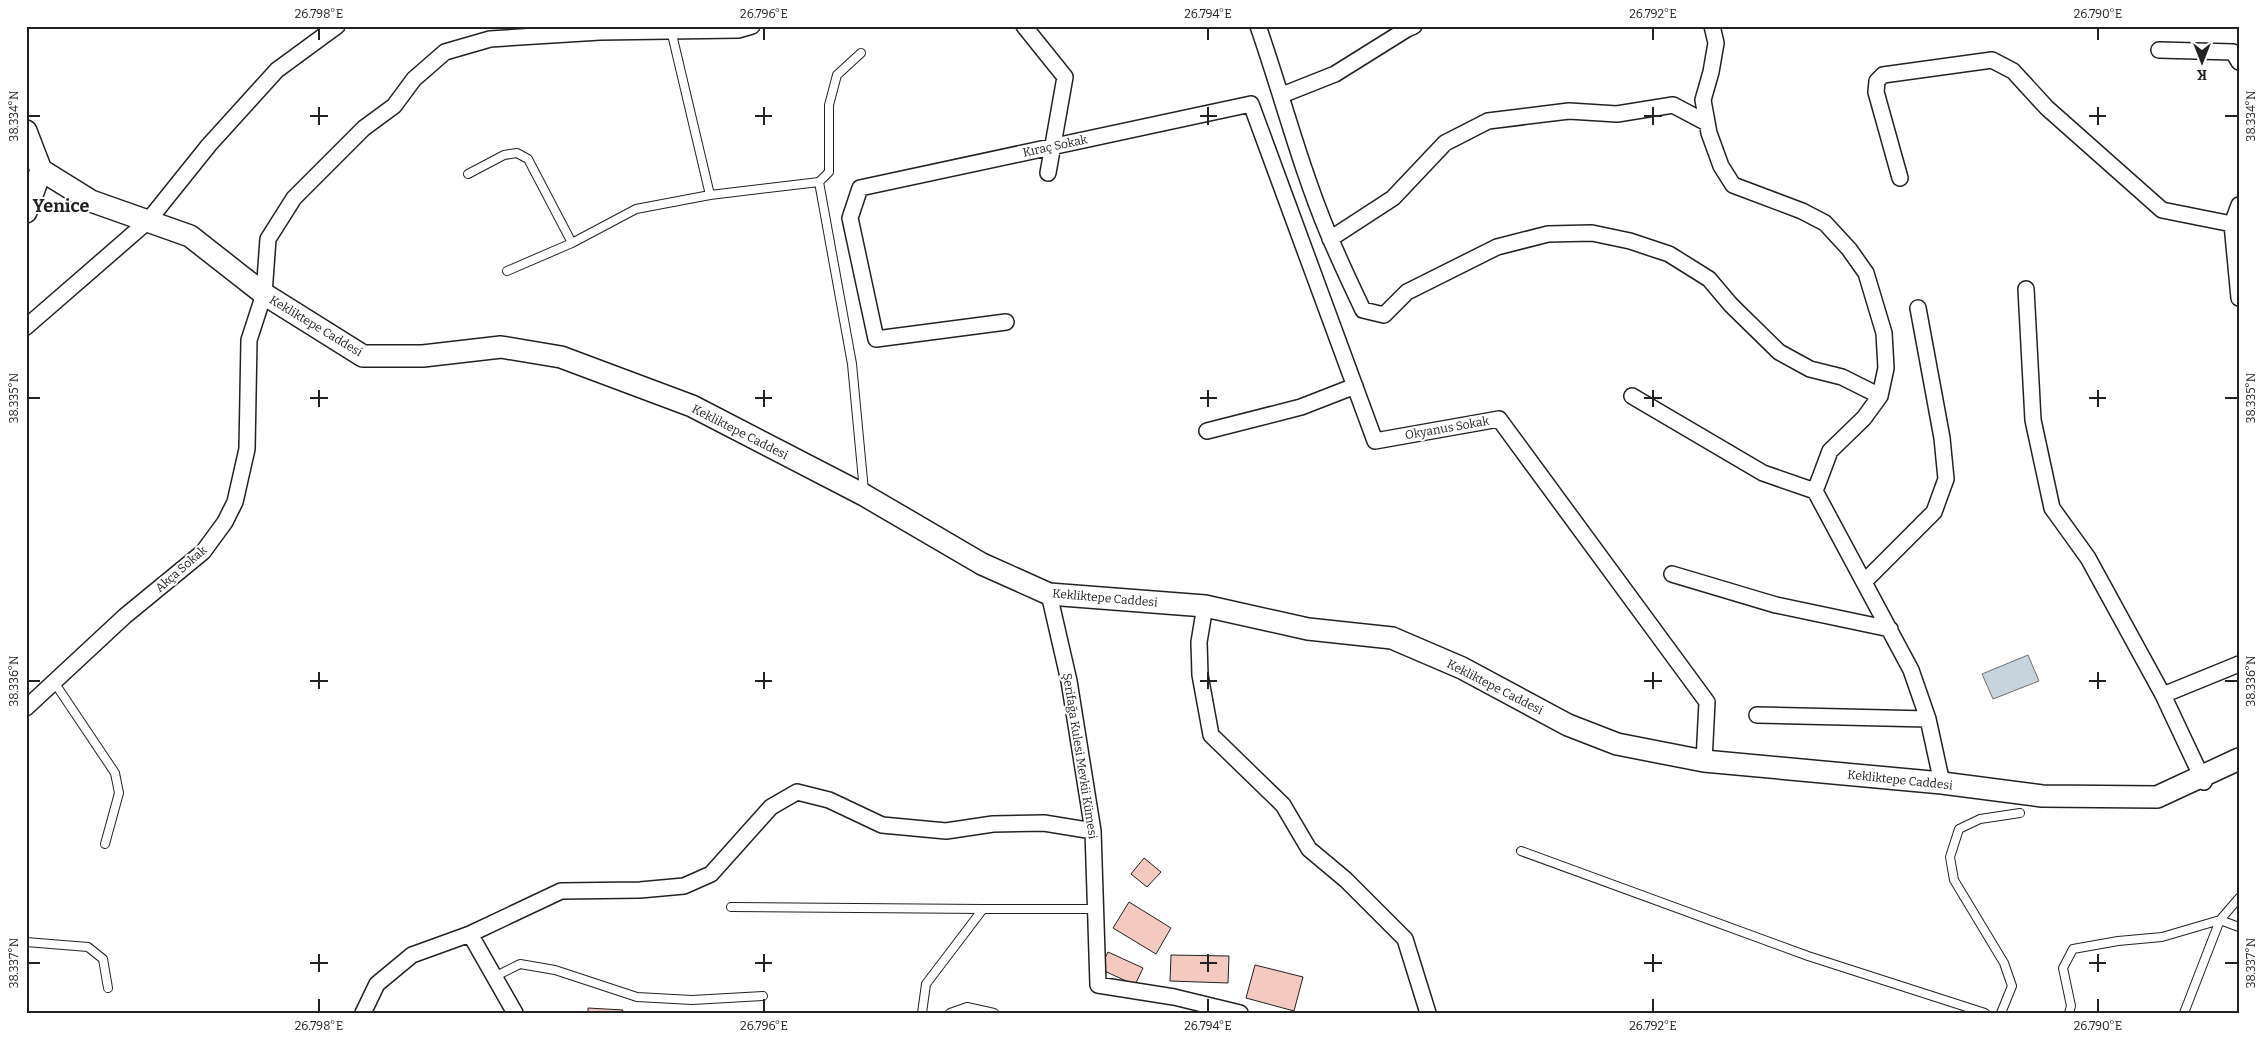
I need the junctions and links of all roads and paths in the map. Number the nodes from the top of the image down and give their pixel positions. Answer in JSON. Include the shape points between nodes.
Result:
{"nodes":[{"id":1,"x":337,"y":26,"type":"edge"},
{"id":2,"x":752,"y":26,"type":"edge"},
{"id":3,"x":1024,"y":26,"type":"edge"},
{"id":4,"x":1258,"y":26,"type":"edge"},
{"id":5,"x":1414,"y":26,"type":"edge"},
{"id":6,"x":1712,"y":26,"type":"edge"},
{"id":7,"x":649,"y":28,"type":"edge"},
{"id":8,"x":671,"y":30,"type":"junction"},
{"id":9,"x":2158,"y":50,"type":"dead end"},
{"id":10,"x":861,"y":52,"type":"dead end"},
{"id":11,"x":2239,"y":62,"type":"edge"},
{"id":12,"x":1282,"y":95,"type":"junction"},
{"id":13,"x":1250,"y":104,"type":"joint"},
{"id":14,"x":1707,"y":123,"type":"junction"},
{"id":15,"x":26,"y":131,"type":"edge"},
{"id":16,"x":1054,"y":146,"type":"junction"},
{"id":17,"x":41,"y":170,"type":"junction"},
{"id":18,"x":1048,"y":173,"type":"dead end"},
{"id":19,"x":468,"y":174,"type":"dead end"},
{"id":20,"x":1900,"y":178,"type":"dead end"},
{"id":21,"x":820,"y":182,"type":"junction"},
{"id":22,"x":710,"y":195,"type":"junction"},
{"id":23,"x":2239,"y":205,"type":"edge"},
{"id":24,"x":26,"y":212,"type":"edge"},
{"id":25,"x":148,"y":221,"type":"junction"},
{"id":26,"x":2236,"y":222,"type":"edge"},
{"id":27,"x":1330,"y":239,"type":"junction"},
{"id":28,"x":572,"y":243,"type":"junction"},
{"id":29,"x":507,"y":271,"type":"dead end"},
{"id":30,"x":2026,"y":288,"type":"dead end"},
{"id":31,"x":264,"y":294,"type":"junction"},
{"id":32,"x":2239,"y":298,"type":"edge"},
{"id":33,"x":1918,"y":308,"type":"dead end"},
{"id":34,"x":1006,"y":322,"type":"dead end"},
{"id":35,"x":26,"y":326,"type":"edge"},
{"id":36,"x":1355,"y":386,"type":"junction"},
{"id":37,"x":1632,"y":396,"type":"dead end"},
{"id":38,"x":1880,"y":396,"type":"junction"},
{"id":39,"x":1207,"y":431,"type":"dead end"},
{"id":40,"x":1815,"y":491,"type":"junction"},
{"id":41,"x":864,"y":495,"type":"junction"},
{"id":42,"x":1672,"y":574,"type":"dead end"},
{"id":43,"x":1865,"y":581,"type":"junction"},
{"id":44,"x":1049,"y":594,"type":"junction"},
{"id":45,"x":1205,"y":606,"type":"junction"},
{"id":46,"x":1890,"y":630,"type":"junction"},
{"id":47,"x":2239,"y":664,"type":"edge"},
{"id":48,"x":54,"y":682,"type":"junction"},
{"id":49,"x":2163,"y":695,"type":"junction"},
{"id":50,"x":26,"y":708,"type":"edge"},
{"id":51,"x":1757,"y":715,"type":"dead end"},
{"id":52,"x":1928,"y":719,"type":"junction"},
{"id":53,"x":2239,"y":758,"type":"edge"},
{"id":54,"x":1704,"y":761,"type":"junction"},
{"id":55,"x":2202,"y":779,"type":"junction"},
{"id":56,"x":1942,"y":783,"type":"junction"},
{"id":57,"x":2020,"y":813,"type":"dead end"},
{"id":58,"x":1093,"y":831,"type":"junction"},
{"id":59,"x":105,"y":844,"type":"dead end"},
{"id":60,"x":1521,"y":851,"type":"dead end"},
{"id":61,"x":2239,"y":898,"type":"edge"},
{"id":62,"x":732,"y":907,"type":"dead end"},
{"id":63,"x":983,"y":909,"type":"junction"},
{"id":64,"x":1096,"y":909,"type":"junction"},
{"id":65,"x":2220,"y":920,"type":"junction"},
{"id":66,"x":2239,"y":927,"type":"edge"},
{"id":67,"x":470,"y":934,"type":"junction"},
{"id":68,"x":26,"y":942,"type":"edge"},
{"id":69,"x":494,"y":977,"type":"junction"},
{"id":70,"x":108,"y":988,"type":"dead end"},
{"id":71,"x":763,"y":996,"type":"dead end"},
{"id":72,"x":363,"y":1013,"type":"edge"},
{"id":73,"x":515,"y":1013,"type":"edge"},
{"id":74,"x":922,"y":1013,"type":"edge"},
{"id":75,"x":950,"y":1013,"type":"edge"},
{"id":76,"x":994,"y":1013,"type":"edge"},
{"id":77,"x":1240,"y":1013,"type":"edge"},
{"id":78,"x":1428,"y":1013,"type":"edge"},
{"id":79,"x":1985,"y":1013,"type":"edge"},
{"id":80,"x":2001,"y":1013,"type":"edge"},
{"id":81,"x":2069,"y":1013,"type":"edge"},
{"id":82,"x":2184,"y":1013,"type":"edge"}],
"edges":[{"from":1,"to":25,"type":"street","via":[[277,70],[208,145]]},
{"from":2,"to":8,"type":"street","name":"Akça Sokak","via":[[738,30]]},
{"from":3,"to":16,"type":"street","via":[[1065,77]]},
{"from":4,"to":12,"type":"street"},
{"from":5,"to":12,"type":"street","via":[[1335,74]]},
{"from":6,"to":14,"type":"street","via":[[1716,43],[1703,100]]},
{"from":7,"to":8,"type":"street","name":"Akça Sokak"},
{"from":7,"to":31,"type":"street","name":"Akça Sokak","via":[[490,39],[445,52],[414,79],[394,106],[364,128],[294,198],[268,238]]},
{"from":8,"to":22,"type":"lane"},
{"from":9,"to":11,"type":"street","via":[[2232,52]]},
{"from":10,"to":21,"type":"lane","via":[[837,75],[829,105],[829,172]]},
{"from":12,"to":27,"type":"street","via":[[1298,152]]},
{"from":13,"to":16,"type":"street","name":"Kıraç Sokak"},
{"from":13,"to":36,"type":"street","name":"Okyanus Sokak"},
{"from":14,"to":27,"type":"street","via":[[1673,105],[1617,114],[1569,111],[1488,120],[1445,143],[1393,198]]},
{"from":14,"to":38,"type":"street","via":[[1721,166],[1733,185],[1825,223],[1866,273],[1884,332],[1886,368]]},
{"from":15,"to":17,"type":"street"},
{"from":16,"to":18,"type":"street"},
{"from":16,"to":34,"type":"street","name":"Kıraç Sokak","via":[[860,188],[850,218],[876,339]]},
{"from":17,"to":24,"type":"street"},
{"from":17,"to":25,"type":"street","name":"Kekliktepe Caddesi","via":[[91,201]]},
{"from":19,"to":28,"type":"lane","via":[[504,155],[517,153],[528,159]]},
{"from":20,"to":26,"type":"street","via":[[1876,92],[1877,81],[1883,75],[1992,60],[2013,71],[2047,108],[2162,210]]},
{"from":21,"to":22,"type":"lane"},
{"from":21,"to":41,"type":"lane","via":[[852,364]]},
{"from":22,"to":28,"type":"lane","via":[[636,210]]},
{"from":23,"to":26,"type":"street"},
{"from":25,"to":31,"type":"street","name":"Kekliktepe Caddesi","via":[[190,236]]},
{"from":25,"to":35,"type":"street"},
{"from":26,"to":32,"type":"street"},
{"from":27,"to":38,"type":"street","via":[[1363,310],[1384,315],[1407,292],[1497,247],[1548,234],[1592,234],[1630,240],[1669,254],[1709,279],[1779,352],[1810,369],[1842,377]]},
{"from":28,"to":29,"type":"lane"},
{"from":30,"to":49,"type":"street","via":[[2033,420],[2052,508],[2088,558]]},
{"from":31,"to":41,"type":"street","name":"Kekliktepe Caddesi","via":[[363,356],[423,356],[501,347],[561,357],[692,406]]},
{"from":31,"to":48,"type":"street","name":"Akça Sokak","via":[[249,340],[247,449],[235,502],[225,522],[202,552],[125,616]]},
{"from":33,"to":43,"type":"street","via":[[1942,438],[1946,479],[1934,512]]},
{"from":36,"to":39,"type":"street","via":[[1301,407]]},
{"from":36,"to":54,"type":"street","name":"Okyanus Sokak","via":[[1375,441],[1499,420],[1707,702]]},
{"from":37,"to":40,"type":"street","via":[[1764,473]]},
{"from":38,"to":40,"type":"street","via":[[1864,418],[1830,450]]},
{"from":40,"to":43,"type":"street"},
{"from":41,"to":44,"type":"street","name":"Kekliktepe Caddesi","via":[[982,564]]},
{"from":42,"to":46,"type":"street","via":[[1776,605]]},
{"from":43,"to":46,"type":"street"},
{"from":44,"to":45,"type":"street","name":"Kekliktepe Caddesi"},
{"from":44,"to":58,"type":"street","name":"Şerifağa Kulesi Mevkii Kümesi","via":[[1069,680]]},
{"from":45,"to":54,"type":"street","name":"Kekliktepe Caddesi","via":[[1308,630],[1392,638],[1462,668],[1568,725],[1617,744]]},
{"from":45,"to":78,"type":"street","via":[[1198,642],[1210,735],[1283,805],[1309,848],[1405,938]]},
{"from":46,"to":52,"type":"street","via":[[1911,670]]},
{"from":47,"to":49,"type":"street"},
{"from":48,"to":50,"type":"street","name":"Akça Sokak"},
{"from":48,"to":59,"type":"lane","via":[[115,773],[119,794]]},
{"from":49,"to":55,"type":"street"},
{"from":51,"to":52,"type":"street"},
{"from":52,"to":56,"type":"street"},
{"from":53,"to":55,"type":"street","name":"Kekliktepe Caddesi"},
{"from":54,"to":56,"type":"street","name":"Kekliktepe Caddesi"},
{"from":55,"to":56,"type":"street","name":"Kekliktepe Caddesi","via":[[2156,797],[2042,796]]},
{"from":57,"to":80,"type":"lane","via":[[1980,819],[1959,829],[1950,857],[1954,880],[2004,962],[2012,986]]},
{"from":58,"to":64,"type":"street","name":"Şerifağa Kulesi Mevkii Kümesi"},
{"from":58,"to":67,"type":"street","via":[[1044,823],[993,824],[946,831],[882,825],[830,800],[797,792],[771,807],[711,874],[684,886],[640,890],[561,890]]},
{"from":60,"to":79,"type":"lane","via":[[1808,956]]},
{"from":61,"to":65,"type":"lane"},
{"from":62,"to":63,"type":"lane"},
{"from":63,"to":64,"type":"lane"},
{"from":63,"to":74,"type":"lane","via":[[926,984]]},
{"from":64,"to":77,"type":"street","name":"Şerifağa Kulesi Mevkii Kümesi","via":[[1098,985],[1174,997]]},
{"from":65,"to":66,"type":"lane"},
{"from":65,"to":81,"type":"lane","via":[[2162,937],[2073,949],[2063,968],[2071,1006]]},
{"from":65,"to":82,"type":"lane"},
{"from":67,"to":69,"type":"street"},
{"from":67,"to":72,"type":"street","via":[[412,955],[377,984]]},
{"from":68,"to":70,"type":"lane","via":[[88,947],[103,959]]},
{"from":69,"to":71,"type":"lane","via":[[520,964],[555,970],[636,997],[692,1000]]},
{"from":69,"to":73,"type":"street"},
{"from":75,"to":76,"type":"lane","via":[[967,1007]]}]}
